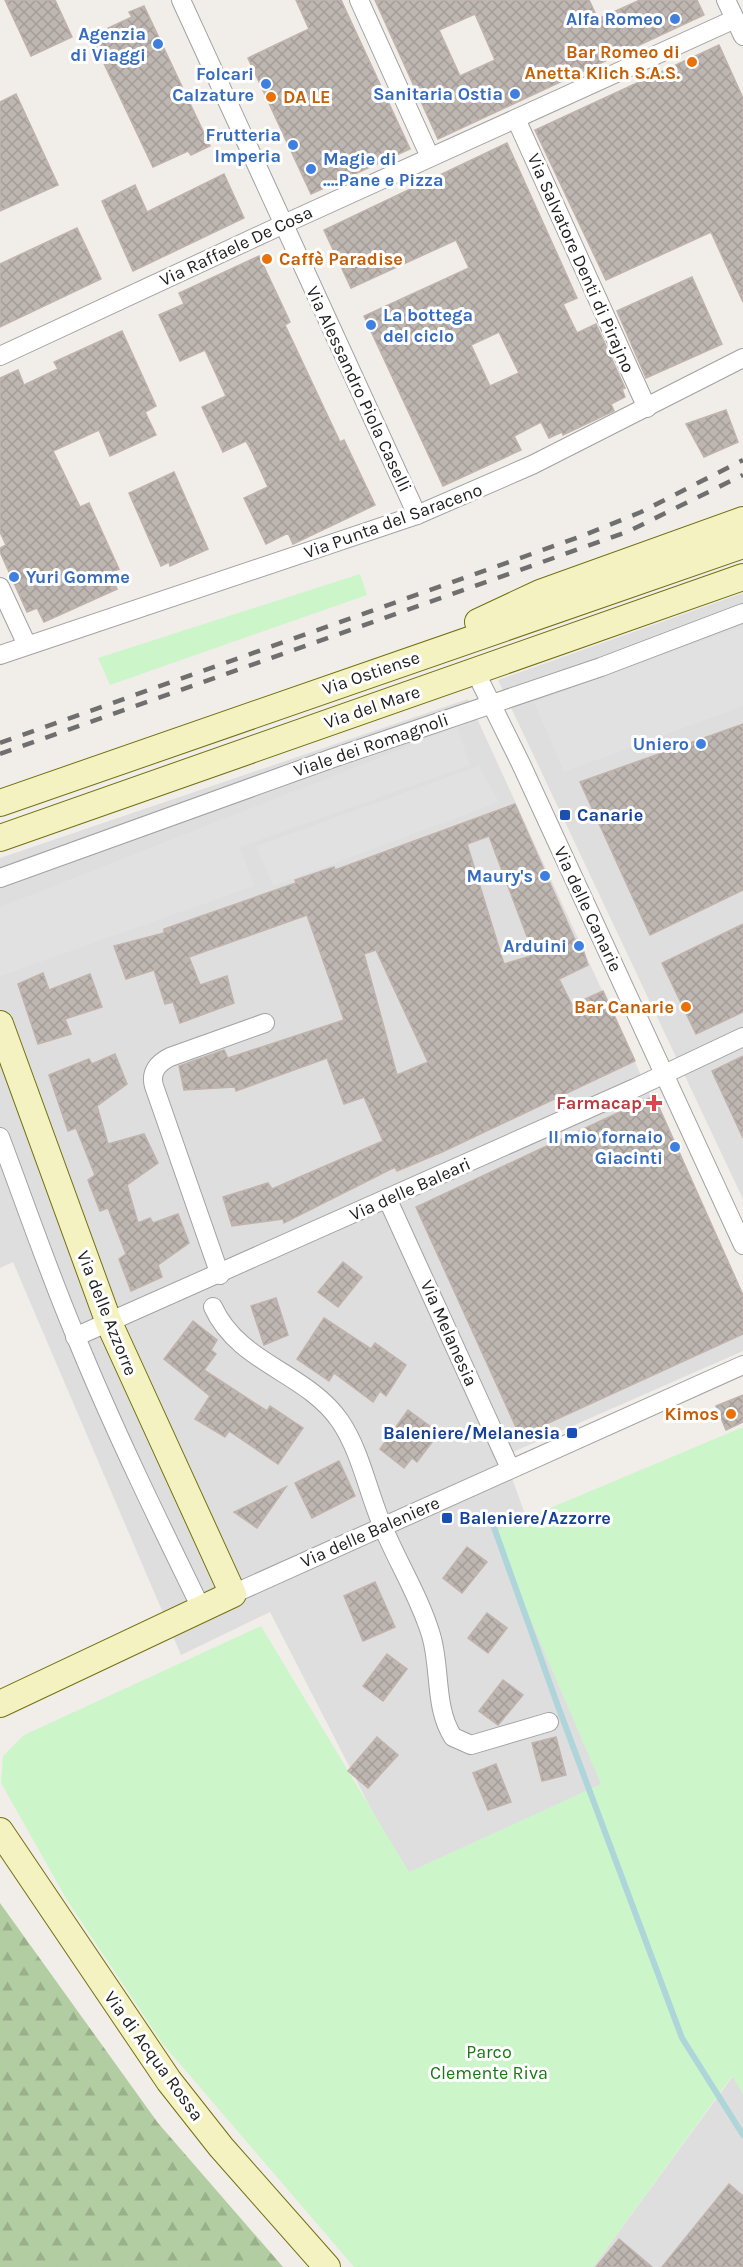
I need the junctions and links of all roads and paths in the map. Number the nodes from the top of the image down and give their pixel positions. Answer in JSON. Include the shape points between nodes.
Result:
{"nodes":[{"id":1,"x":181,"y":0,"type":"edge"},
{"id":2,"x":359,"y":0,"type":"edge"},
{"id":3,"x":726,"y":0,"type":"edge"},
{"id":4,"x":735,"y":19,"type":"junction"},
{"id":5,"x":743,"y":36,"type":"edge"},
{"id":6,"x":516,"y":119,"type":"junction"},
{"id":7,"x":430,"y":157,"type":"junction"},
{"id":8,"x":284,"y":224,"type":"junction"},
{"id":9,"x":0,"y":356,"type":"edge"},
{"id":10,"x":743,"y":358,"type":"edge"},
{"id":11,"x":647,"y":408,"type":"junction"},
{"id":12,"x":417,"y":515,"type":"junction"},
{"id":13,"x":743,"y":520,"type":"edge"},
{"id":14,"x":743,"y":544,"type":"edge"},
{"id":15,"x":743,"y":577,"type":"edge"},
{"id":16,"x":0,"y":587,"type":"edge"},
{"id":17,"x":743,"y":613,"type":"edge"},
{"id":18,"x":27,"y":645,"type":"junction"},
{"id":19,"x":432,"y":652,"type":"junction"},
{"id":20,"x":0,"y":655,"type":"edge"},
{"id":21,"x":475,"y":671,"type":"junction"},
{"id":22,"x":492,"y":705,"type":"junction"},
{"id":23,"x":0,"y":803,"type":"edge"},
{"id":24,"x":0,"y":838,"type":"edge"},
{"id":25,"x":0,"y":878,"type":"edge"},
{"id":26,"x":265,"y":1023,"type":"dead end"},
{"id":27,"x":0,"y":1024,"type":"edge"},
{"id":28,"x":743,"y":1037,"type":"edge"},
{"id":29,"x":665,"y":1075,"type":"junction"},
{"id":30,"x":0,"y":1137,"type":"edge"},
{"id":31,"x":387,"y":1198,"type":"junction"},
{"id":32,"x":743,"y":1245,"type":"edge"},
{"id":33,"x":220,"y":1275,"type":"junction"},
{"id":34,"x":213,"y":1307,"type":"dead end"},
{"id":35,"x":109,"y":1323,"type":"junction"},
{"id":36,"x":75,"y":1337,"type":"junction"},
{"id":37,"x":743,"y":1365,"type":"edge"},
{"id":38,"x":510,"y":1468,"type":"junction"},
{"id":39,"x":383,"y":1526,"type":"junction"},
{"id":40,"x":233,"y":1594,"type":"junction"},
{"id":41,"x":202,"y":1610,"type":"junction"},
{"id":42,"x":0,"y":1704,"type":"edge"},
{"id":43,"x":549,"y":1722,"type":"dead end"},
{"id":44,"x":0,"y":1831,"type":"edge"},
{"id":45,"x":327,"y":2267,"type":"edge"}],
"edges":[{"from":1,"to":8,"type":"street","name":"Via Alessandro Piola Caselli"},
{"from":2,"to":7,"type":"street"},
{"from":3,"to":4,"type":"street"},
{"from":4,"to":5,"type":"street"},
{"from":4,"to":6,"type":"street","name":"Via Raffaele De Cosa"},
{"from":6,"to":7,"type":"street","name":"Via Raffaele De Cosa"},
{"from":6,"to":11,"type":"street","name":"Via Salvatore Denti di Pirajno"},
{"from":7,"to":8,"type":"street","name":"Via Raffaele De Cosa"},
{"from":8,"to":9,"type":"street","name":"Via Raffaele De Cosa"},
{"from":8,"to":12,"type":"street","name":"Via Alessandro Piola Caselli"},
{"from":10,"to":11,"type":"street","name":"Via Punta del Saraceno"},
{"from":11,"to":12,"type":"street","name":"Via Punta del Saraceno","via":[[523,469]]},
{"from":12,"to":18,"type":"street","name":"Via Punta del Saraceno"},
{"from":13,"to":19,"type":"street","via":[[514,604]]},
{"from":14,"to":19,"type":"street","name":"Via Ostiense"},
{"from":15,"to":21,"type":"street","name":"Via del Mare"},
{"from":16,"to":18,"type":"street"},
{"from":17,"to":22,"type":"street","name":"Viale dei Romagnoli"},
{"from":18,"to":20,"type":"street","name":"Via Punta del Saraceno"},
{"from":19,"to":23,"type":"street","name":"Via Ostiense"},
{"from":21,"to":22,"type":"street"},
{"from":21,"to":24,"type":"street","name":"Via del Mare"},
{"from":22,"to":25,"type":"street","name":"Viale dei Romagnoli"},
{"from":22,"to":29,"type":"street","name":"Via delle Canarie"},
{"from":26,"to":33,"type":"street","via":[[170,1057],[159,1063],[153,1074]]},
{"from":27,"to":35,"type":"street","name":"Via delle Azzorre"},
{"from":28,"to":29,"type":"street","name":"Via delle Baleari"},
{"from":29,"to":31,"type":"street","name":"Via delle Baleari"},
{"from":29,"to":32,"type":"street","name":"Via delle Canarie"},
{"from":30,"to":36,"type":"street","name":"Via delle Azzorre"},
{"from":31,"to":33,"type":"street","name":"Via delle Baleari"},
{"from":31,"to":38,"type":"street","name":"Via Melanesia"},
{"from":33,"to":35,"type":"street","name":"Via delle Baleari"},
{"from":34,"to":39,"type":"street","via":[[237,1343],[313,1394],[340,1421]]},
{"from":35,"to":36,"type":"street","name":"Via delle Baleari"},
{"from":35,"to":40,"type":"street","name":"Via delle Azzorre"},
{"from":36,"to":41,"type":"street","name":"Via delle Azzorre","via":[[135,1474]]},
{"from":37,"to":38,"type":"street","name":"Via delle Baleniere"},
{"from":38,"to":39,"type":"street","name":"Via delle Baleniere"},
{"from":39,"to":40,"type":"street","name":"Via delle Baleniere"},
{"from":39,"to":43,"type":"street","via":[[431,1635],[444,1719],[453,1737],[471,1745]]},
{"from":40,"to":41,"type":"street","name":"Via delle Baleniere"},
{"from":41,"to":42,"type":"street","name":"Via delle Baleniere"},
{"from":44,"to":45,"type":"street","name":"Via di Acqua Rossa","via":[[168,2081]]}]}
